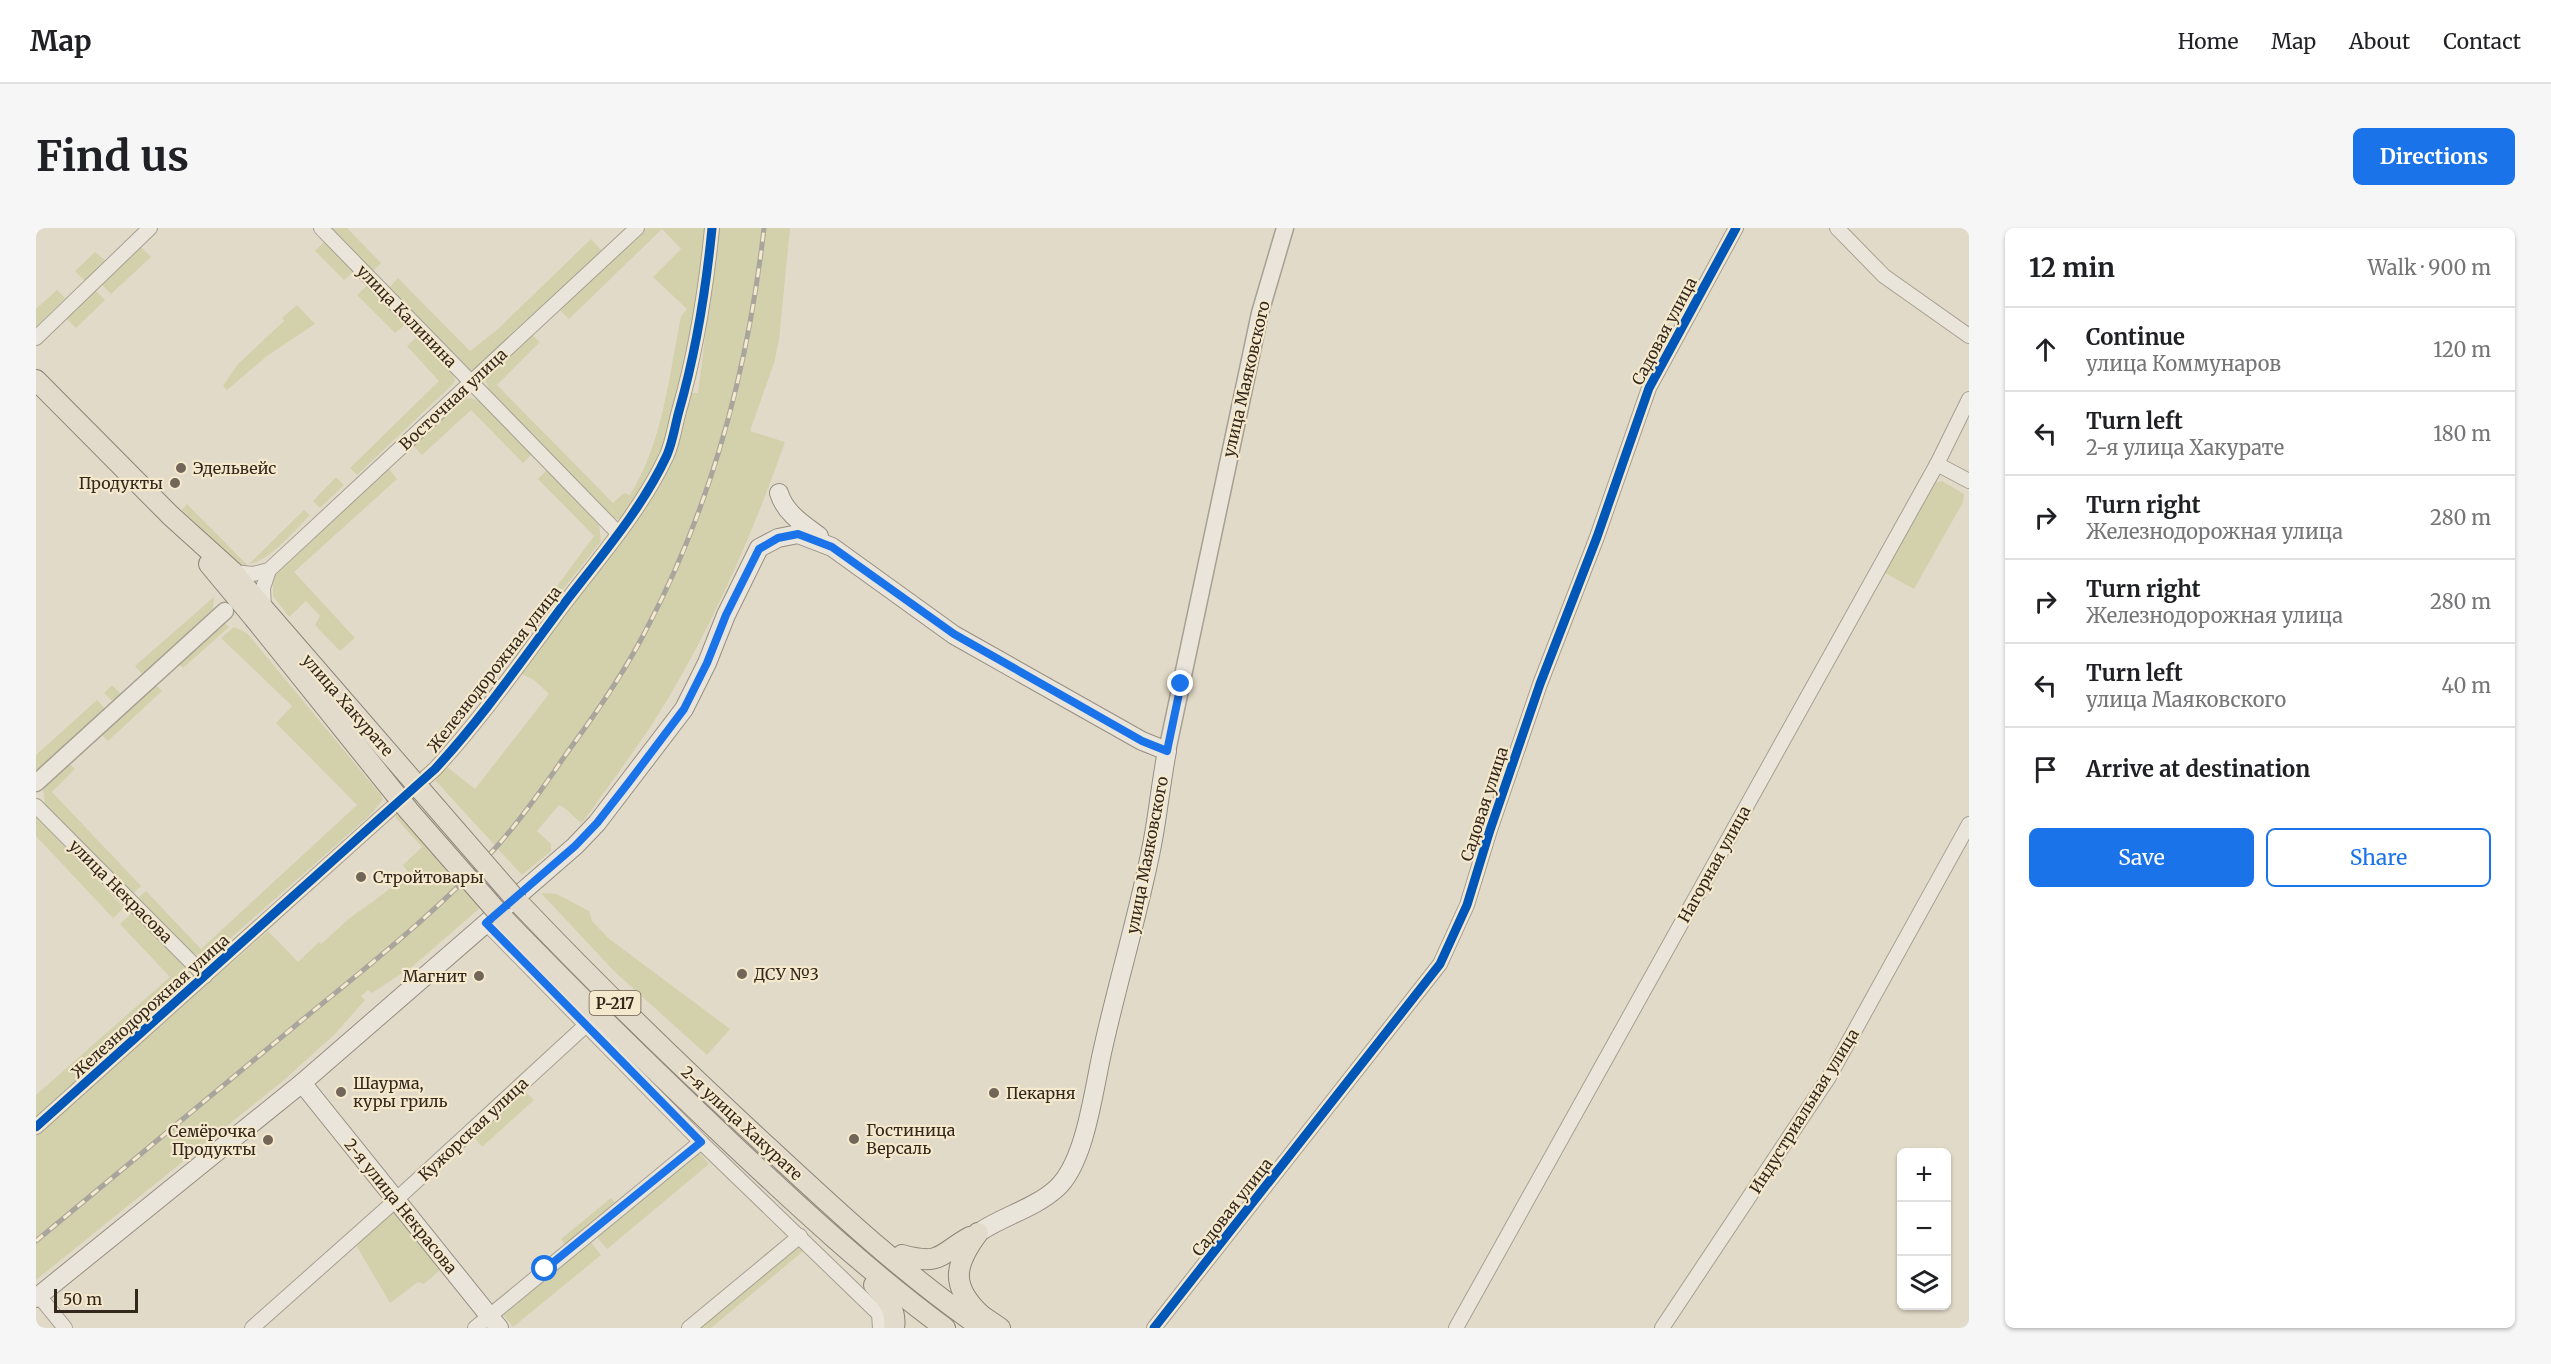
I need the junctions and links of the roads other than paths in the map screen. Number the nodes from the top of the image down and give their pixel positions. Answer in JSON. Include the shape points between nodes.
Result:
{"nodes":[{"id":1,"x":150,"y":228,"type":"edge"},
{"id":2,"x":321,"y":228,"type":"edge"},
{"id":3,"x":637,"y":228,"type":"edge"},
{"id":4,"x":712,"y":228,"type":"edge"},
{"id":5,"x":1285,"y":228,"type":"edge"},
{"id":6,"x":1736,"y":228,"type":"edge"},
{"id":7,"x":1837,"y":228,"type":"edge"},
{"id":8,"x":1969,"y":336,"type":"edge"},
{"id":9,"x":36,"y":338,"type":"edge"},
{"id":10,"x":36,"y":380,"type":"edge"},
{"id":11,"x":472,"y":381,"type":"junction"},
{"id":12,"x":1969,"y":399,"type":"edge"},
{"id":13,"x":1937,"y":464,"type":"junction"},
{"id":14,"x":1969,"y":481,"type":"edge"},
{"id":15,"x":779,"y":494,"type":"dead end"},
{"id":16,"x":618,"y":533,"type":"junction"},
{"id":17,"x":832,"y":547,"type":"junction"},
{"id":18,"x":269,"y":570,"type":"junction"},
{"id":19,"x":228,"y":577,"type":"junction"},
{"id":20,"x":225,"y":611,"type":"junction"},
{"id":21,"x":257,"y":615,"type":"junction"},
{"id":22,"x":1167,"y":751,"type":"junction"},
{"id":23,"x":36,"y":783,"type":"edge"},
{"id":24,"x":36,"y":806,"type":"edge"},
{"id":25,"x":1969,"y":824,"type":"edge"},
{"id":26,"x":518,"y":902,"type":"joint"},
{"id":27,"x":493,"y":920,"type":"junction"},
{"id":28,"x":205,"y":976,"type":"junction"},
{"id":29,"x":586,"y":1025,"type":"junction"},
{"id":30,"x":302,"y":1083,"type":"junction"},
{"id":31,"x":36,"y":1127,"type":"edge"},
{"id":32,"x":701,"y":1142,"type":"junction"},
{"id":33,"x":396,"y":1200,"type":"junction"},
{"id":34,"x":828,"y":1203,"type":"junction"},
{"id":35,"x":813,"y":1219,"type":"junction"},
{"id":36,"x":983,"y":1230,"type":"junction"},
{"id":37,"x":800,"y":1236,"type":"junction"},
{"id":38,"x":902,"y":1255,"type":"junction"},
{"id":39,"x":875,"y":1286,"type":"junction"},
{"id":40,"x":38,"y":1297,"type":"edge"},
{"id":41,"x":494,"y":1322,"type":"edge"},
{"id":42,"x":986,"y":1323,"type":"edge"},
{"id":43,"x":65,"y":1328,"type":"edge"},
{"id":44,"x":252,"y":1328,"type":"edge"},
{"id":45,"x":475,"y":1328,"type":"edge"},
{"id":46,"x":690,"y":1328,"type":"edge"},
{"id":47,"x":880,"y":1328,"type":"edge"},
{"id":48,"x":894,"y":1328,"type":"edge"},
{"id":49,"x":929,"y":1328,"type":"edge"},
{"id":50,"x":945,"y":1328,"type":"edge"},
{"id":51,"x":1154,"y":1328,"type":"edge"},
{"id":52,"x":1456,"y":1328,"type":"edge"},
{"id":53,"x":1662,"y":1328,"type":"edge"}],
"edges":[{"from":1,"to":9,"type":"street"},
{"from":2,"to":11,"type":"street","name":"улица Калинина"},
{"from":3,"to":11,"type":"street","name":"Восточная улица"},
{"from":4,"to":16,"type":"street","name":"Железнодорожная улица","via":[[697,333],[668,453],[646,494]]},
{"from":5,"to":22,"type":"street","name":"улица Маяковского","via":[[1260,313]]},
{"from":6,"to":51,"type":"street","name":"Садовая улица","via":[[1649,388],[1540,684],[1467,905],[1440,964]]},
{"from":7,"to":8,"type":"street","via":[[1884,276]]},
{"from":10,"to":19,"type":"main road","name":"улица Хакурате"},
{"from":11,"to":16,"type":"street","name":"улица Калинина"},
{"from":11,"to":18,"type":"street","name":"Восточная улица"},
{"from":12,"to":13,"type":"street","name":"Нагорная улица"},
{"from":13,"to":14,"type":"street"},
{"from":13,"to":52,"type":"street","name":"Нагорная улица"},
{"from":15,"to":17,"type":"main road","via":[[790,512]]},
{"from":16,"to":28,"type":"street","name":"Железнодорожная улица","via":[[474,725],[435,769]]},
{"from":17,"to":22,"type":"main road","via":[[954,634],[1142,741]]},
{"from":17,"to":27,"type":"main road","via":[[798,534],[778,538],[759,549],[684,709],[597,823]]},
{"from":18,"to":19,"type":"street"},
{"from":18,"to":21,"type":"street"},
{"from":19,"to":20,"type":"street"},
{"from":19,"to":21,"type":"main road","name":"улица Хакурате"},
{"from":20,"to":21,"type":"street","via":[[246,610]]},
{"from":20,"to":23,"type":"street"},
{"from":21,"to":26,"type":"main road","name":"улица Хакурате","bridge":true},
{"from":21,"to":27,"type":"main road","name":"улица Хакурате","bridge":true},
{"from":22,"to":36,"type":"main road","name":"улица Маяковского","via":[[1136,918],[1074,1164],[1058,1188]]},
{"from":24,"to":28,"type":"street","name":"улица Некрасова"},
{"from":25,"to":53,"type":"street","name":"Индустриальная улица","via":[[1829,1077]]},
{"from":26,"to":34,"type":"main road","name":"2-я улица Хакурате","number":"Р-217","via":[[613,1000]]},
{"from":27,"to":29,"type":"street"},
{"from":27,"to":30,"type":"main road"},
{"from":27,"to":35,"type":"main road","name":"2-я улица Хакурате","number":"Р-217"},
{"from":28,"to":31,"type":"street","name":"Железнодорожная улица"},
{"from":29,"to":32,"type":"street"},
{"from":29,"to":33,"type":"street","name":"Кужорская улица"},
{"from":30,"to":33,"type":"main road","name":"2-я улица Некрасова"},
{"from":30,"to":40,"type":"main road"},
{"from":32,"to":37,"type":"street"},
{"from":32,"to":41,"type":"street"},
{"from":33,"to":41,"type":"main road","name":"2-я улица Некрасова"},
{"from":33,"to":44,"type":"street","name":"Кужорская улица"},
{"from":34,"to":38,"type":"main road","via":[[870,1228]]},
{"from":34,"to":42,"type":"main road","name":"2-я улица Хакурате","via":[[897,1263]]},
{"from":35,"to":39,"type":"main road"},
{"from":35,"to":50,"type":"main road","name":"2-я улица Хакурате","number":"Р-217"},
{"from":36,"to":38,"type":"main road","via":[[942,1257],[931,1260]]},
{"from":36,"to":42,"type":"main road","via":[[962,1259],[959,1280],[962,1296]]},
{"from":37,"to":46,"type":"street"},
{"from":37,"to":47,"type":"street","via":[[879,1314]]},
{"from":38,"to":42,"type":"main road"},
{"from":39,"to":48,"type":"main road","via":[[890,1303]]},
{"from":39,"to":49,"type":"main road"},
{"from":40,"to":43,"type":"street"},
{"from":41,"to":45,"type":"street"}]}
